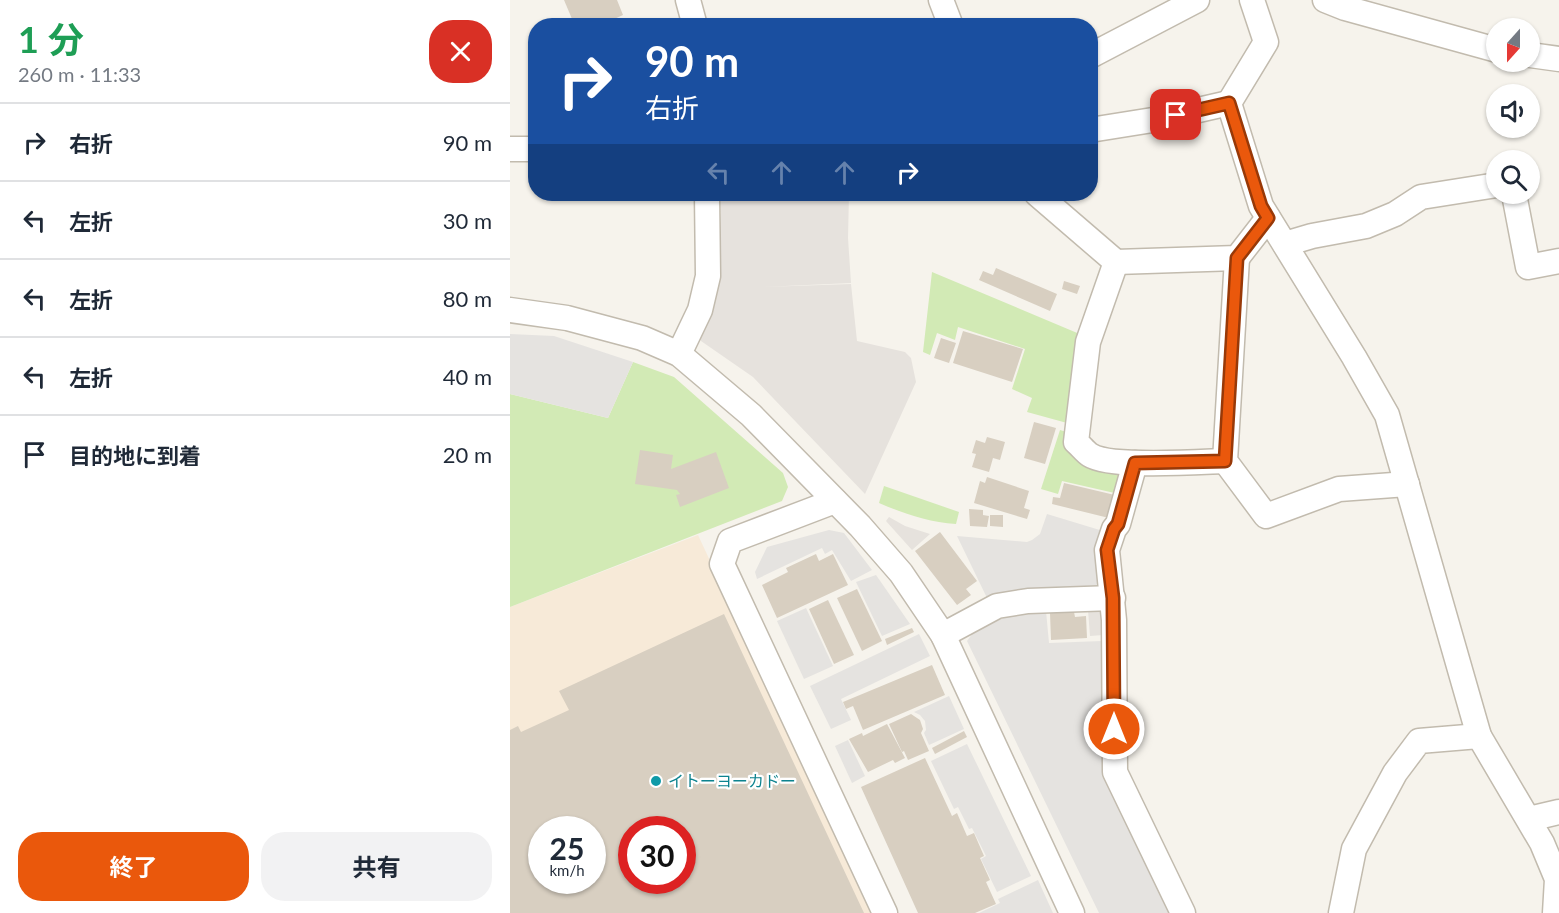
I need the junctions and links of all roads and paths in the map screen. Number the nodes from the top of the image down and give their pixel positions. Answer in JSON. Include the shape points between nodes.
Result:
{"nodes":[{"id":1,"x":688,"y":0,"type":"edge"},
{"id":2,"x":942,"y":0,"type":"edge"},
{"id":3,"x":1197,"y":0,"type":"edge"},
{"id":4,"x":1252,"y":0,"type":"edge"},
{"id":5,"x":1325,"y":0,"type":"edge"},
{"id":6,"x":693,"y":18,"type":"edge"},
{"id":7,"x":948,"y":18,"type":"edge"},
{"id":8,"x":1486,"y":47,"type":"edge"},
{"id":9,"x":1098,"y":52,"type":"edge"},
{"id":10,"x":1540,"y":56,"type":"edge"},
{"id":11,"x":1559,"y":59,"type":"edge"},
{"id":12,"x":1229,"y":103,"type":"junction"},
{"id":13,"x":1098,"y":129,"type":"edge"},
{"id":14,"x":528,"y":148,"type":"edge"},
{"id":15,"x":510,"y":149,"type":"edge"},
{"id":16,"x":1486,"y":187,"type":"edge"},
{"id":17,"x":707,"y":201,"type":"edge"},
{"id":18,"x":1045,"y":201,"type":"edge"},
{"id":19,"x":1516,"y":204,"type":"edge"},
{"id":20,"x":1268,"y":218,"type":"junction"},
{"id":21,"x":1285,"y":244,"type":"junction"},
{"id":22,"x":1237,"y":258,"type":"junction"},
{"id":23,"x":1559,"y":261,"type":"edge"},
{"id":24,"x":1116,"y":262,"type":"junction"},
{"id":25,"x":510,"y":310,"type":"edge"},
{"id":26,"x":680,"y":354,"type":"junction"},
{"id":27,"x":1225,"y":461,"type":"junction"},
{"id":28,"x":1135,"y":463,"type":"junction"},
{"id":29,"x":1407,"y":484,"type":"junction"},
{"id":30,"x":835,"y":501,"type":"junction"},
{"id":31,"x":1113,"y":598,"type":"junction"},
{"id":32,"x":943,"y":635,"type":"junction"},
{"id":33,"x":1479,"y":736,"type":"junction"},
{"id":34,"x":1559,"y":812,"type":"edge"},
{"id":35,"x":1529,"y":819,"type":"junction"},
{"id":36,"x":885,"y":913,"type":"edge"},
{"id":37,"x":1072,"y":913,"type":"edge"},
{"id":38,"x":1183,"y":913,"type":"edge"},
{"id":39,"x":1341,"y":913,"type":"edge"},
{"id":40,"x":1555,"y":913,"type":"edge"}],
"edges":[{"from":1,"to":6,"type":"street"},
{"from":2,"to":7,"type":"street"},
{"from":3,"to":9,"type":"street"},
{"from":4,"to":12,"type":"street","via":[[1266,42]]},
{"from":5,"to":8,"type":"street"},
{"from":10,"to":11,"type":"street"},
{"from":12,"to":13,"type":"street"},
{"from":12,"to":20,"type":"street"},
{"from":14,"to":15,"type":"street"},
{"from":16,"to":21,"type":"street","via":[[1421,197],[1366,226]]},
{"from":17,"to":26,"type":"street","via":[[708,276],[700,309]]},
{"from":18,"to":24,"type":"street"},
{"from":19,"to":23,"type":"street","via":[[1528,267]]},
{"from":20,"to":21,"type":"street"},
{"from":20,"to":22,"type":"street"},
{"from":21,"to":29,"type":"street","via":[[1387,415]]},
{"from":22,"to":24,"type":"street"},
{"from":22,"to":27,"type":"street"},
{"from":24,"to":28,"type":"street","via":[[1088,342],[1076,442],[1091,456]]},
{"from":25,"to":26,"type":"street","via":[[567,318],[642,338]]},
{"from":26,"to":30,"type":"street","via":[[751,415]]},
{"from":27,"to":28,"type":"street"},
{"from":27,"to":29,"type":"street","via":[[1266,516],[1339,489]]},
{"from":28,"to":31,"type":"street","via":[[1107,550]]},
{"from":29,"to":33,"type":"street"},
{"from":30,"to":32,"type":"street","via":[[901,573]]},
{"from":30,"to":36,"type":"street","via":[[730,541],[722,564]]},
{"from":31,"to":32,"type":"street","via":[[997,606]]},
{"from":31,"to":38,"type":"street","via":[[1115,772]]},
{"from":32,"to":37,"type":"street"},
{"from":33,"to":35,"type":"street"},
{"from":33,"to":39,"type":"street","via":[[1419,741],[1395,772],[1354,849]]},
{"from":34,"to":35,"type":"street"},
{"from":35,"to":40,"type":"street","via":[[1557,879]]}]}
